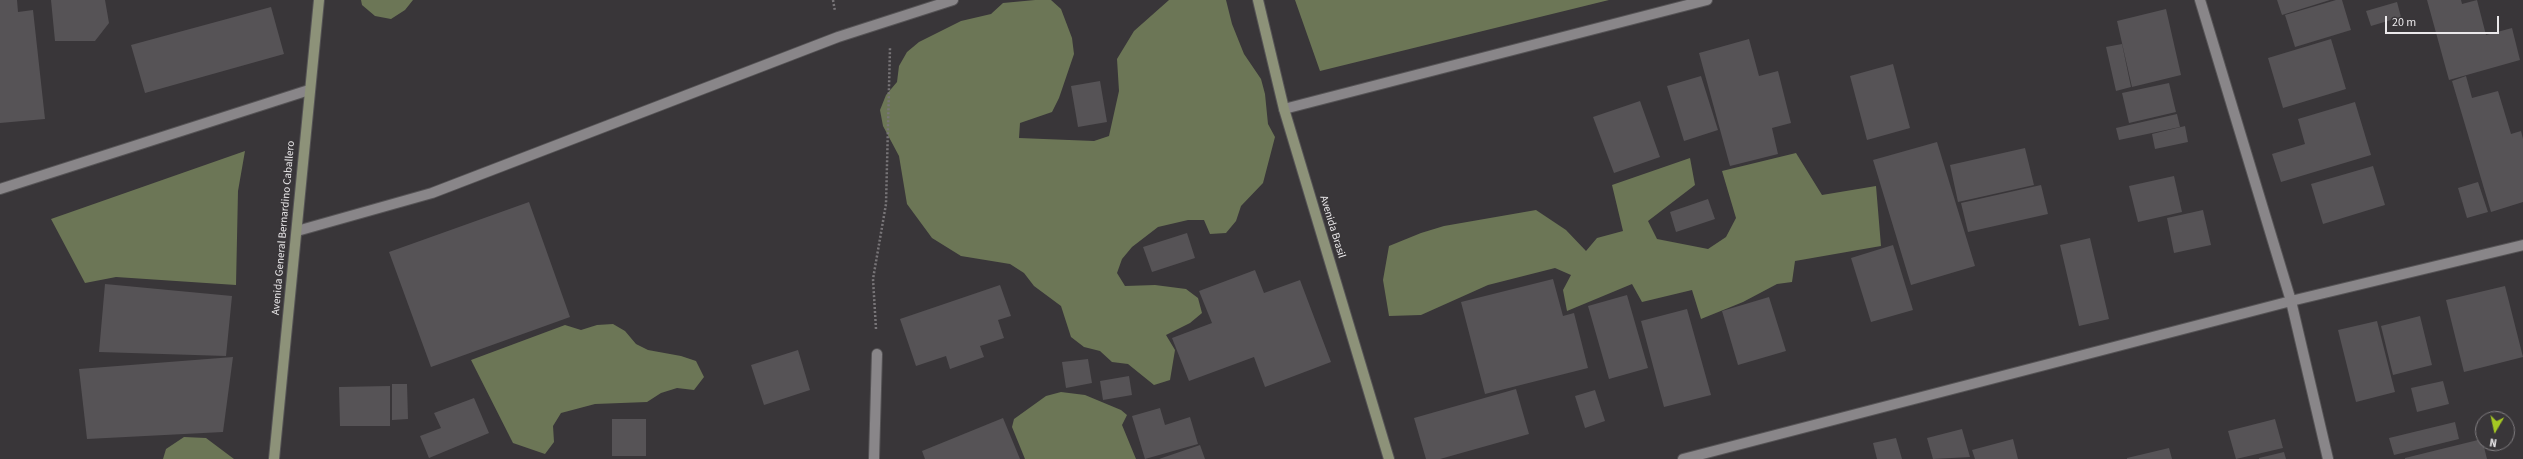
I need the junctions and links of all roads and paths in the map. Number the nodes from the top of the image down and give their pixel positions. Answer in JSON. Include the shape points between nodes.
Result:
{"nodes":[{"id":1,"x":319,"y":0,"type":"edge"},
{"id":2,"x":952,"y":0,"type":"edge"},
{"id":3,"x":1258,"y":0,"type":"edge"},
{"id":4,"x":1707,"y":0,"type":"edge"},
{"id":5,"x":2200,"y":0,"type":"edge"},
{"id":6,"x":891,"y":20,"type":"junction"},
{"id":7,"x":309,"y":90,"type":"junction"},
{"id":8,"x":1284,"y":108,"type":"junction"},
{"id":9,"x":0,"y":189,"type":"edge"},
{"id":10,"x":297,"y":231,"type":"junction"},
{"id":11,"x":2523,"y":245,"type":"edge"},
{"id":12,"x":2291,"y":301,"type":"junction"},
{"id":13,"x":877,"y":354,"type":"joint"},
{"id":14,"x":274,"y":459,"type":"edge"},
{"id":15,"x":874,"y":459,"type":"edge"},
{"id":16,"x":1389,"y":459,"type":"edge"},
{"id":17,"x":1683,"y":459,"type":"edge"},
{"id":18,"x":2328,"y":459,"type":"edge"}],
"edges":[{"from":1,"to":7,"type":"street","name":"Avenida General Bernardino Caballero"},
{"from":2,"to":6,"type":"street"},
{"from":3,"to":8,"type":"street","name":"Avenida Brasil"},
{"from":4,"to":8,"type":"street"},
{"from":5,"to":12,"type":"street"},
{"from":6,"to":10,"type":"street","via":[[838,37],[432,193]]},
{"from":6,"to":13,"type":"path","via":[[886,204],[873,279]]},
{"from":7,"to":9,"type":"street"},
{"from":7,"to":10,"type":"street","name":"Avenida General Bernardino Caballero"},
{"from":8,"to":16,"type":"street","name":"Avenida Brasil"},
{"from":10,"to":14,"type":"street","name":"Avenida General Bernardino Caballero"},
{"from":11,"to":12,"type":"street"},
{"from":12,"to":17,"type":"street"},
{"from":12,"to":18,"type":"street"},
{"from":13,"to":15,"type":"street"}]}
